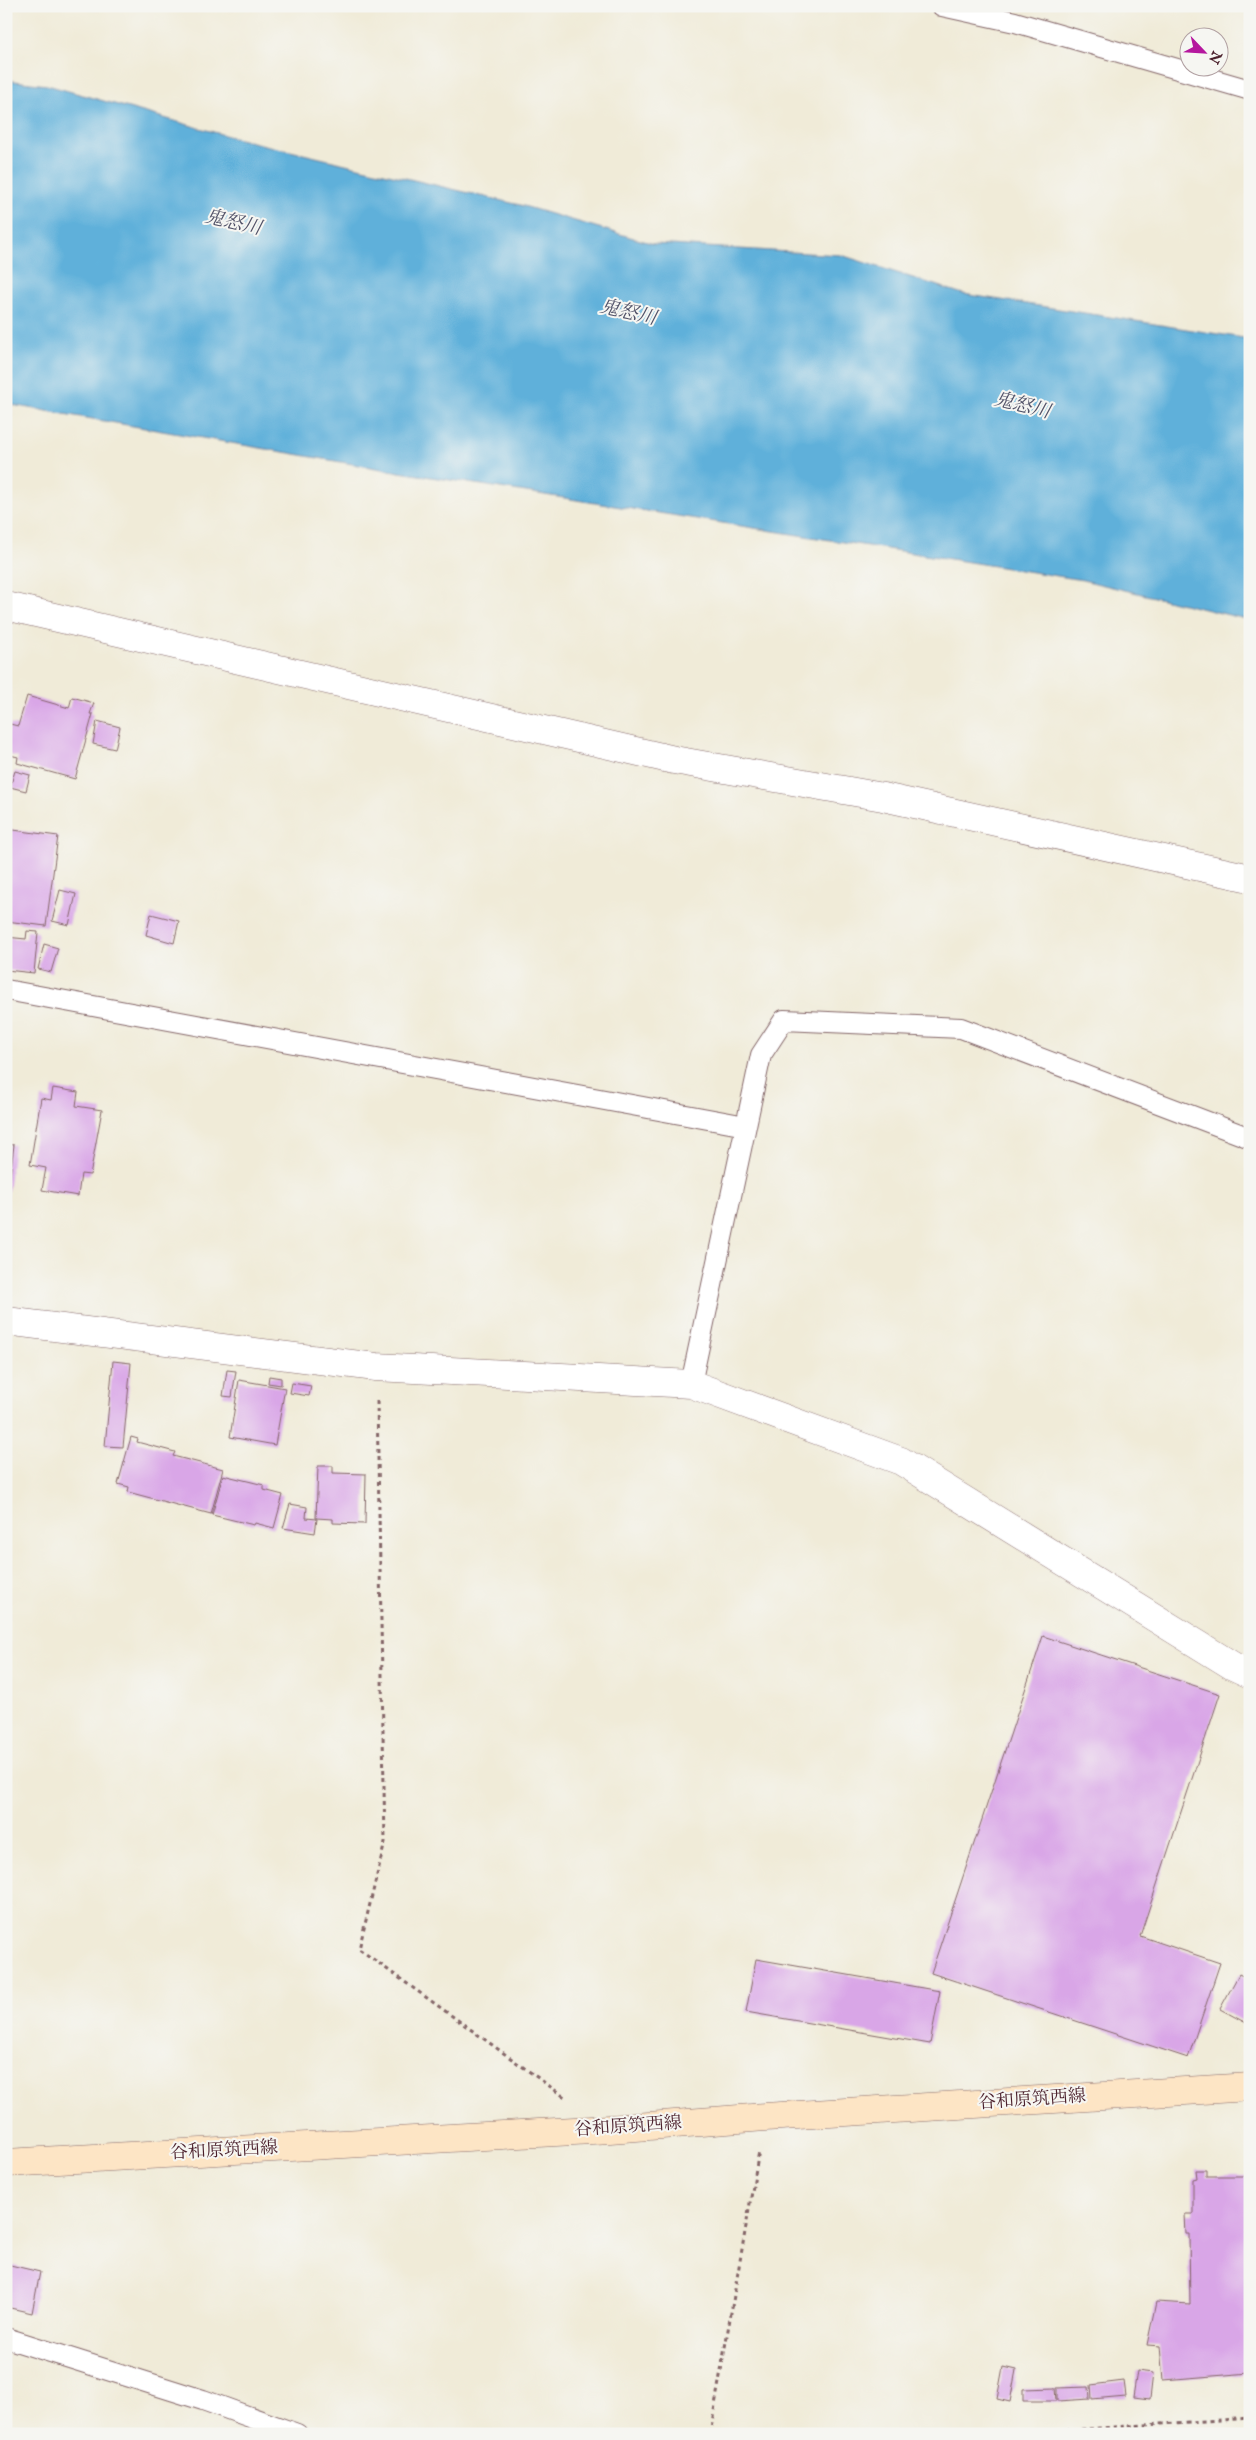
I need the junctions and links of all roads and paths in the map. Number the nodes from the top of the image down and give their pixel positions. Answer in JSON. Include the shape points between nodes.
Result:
{"nodes":[{"id":1,"x":942,"y":6,"type":"edge"},
{"id":2,"x":1250,"y":90,"type":"edge"},
{"id":3,"x":6,"y":606,"type":"edge"},
{"id":4,"x":1250,"y":878,"type":"edge"},
{"id":5,"x":6,"y":990,"type":"edge"},
{"id":6,"x":746,"y":1126,"type":"junction"},
{"id":7,"x":1250,"y":1138,"type":"edge"},
{"id":8,"x":6,"y":1321,"type":"edge"},
{"id":9,"x":376,"y":1367,"type":"junction"},
{"id":10,"x":692,"y":1384,"type":"junction"},
{"id":11,"x":1250,"y":1674,"type":"edge"},
{"id":12,"x":1250,"y":2087,"type":"edge"},
{"id":13,"x":765,"y":2117,"type":"junction"},
{"id":14,"x":610,"y":2129,"type":"junction"},
{"id":15,"x":6,"y":2163,"type":"edge"},
{"id":16,"x":6,"y":2338,"type":"edge"},
{"id":17,"x":1250,"y":2418,"type":"edge"},
{"id":18,"x":297,"y":2434,"type":"edge"},
{"id":19,"x":710,"y":2434,"type":"edge"},
{"id":20,"x":1010,"y":2434,"type":"edge"}],
"edges":[{"from":1,"to":2,"type":"lane","via":[[1015,22]]},
{"from":3,"to":4,"type":"street","via":[[674,760],[883,797]]},
{"from":5,"to":6,"type":"lane"},
{"from":6,"to":7,"type":"lane","via":[[761,1055],[784,1020],[961,1028]]},
{"from":6,"to":10,"type":"lane"},
{"from":8,"to":9,"type":"street"},
{"from":9,"to":10,"type":"street"},
{"from":9,"to":14,"type":"path","via":[[385,1842],[359,1949]]},
{"from":10,"to":11,"type":"street","via":[[901,1461]]},
{"from":12,"to":13,"type":"main road","name":"谷和原筑西線"},
{"from":13,"to":14,"type":"main road","name":"谷和原筑西線"},
{"from":13,"to":19,"type":"path"},
{"from":14,"to":15,"type":"main road","name":"谷和原筑西線"},
{"from":16,"to":18,"type":"lane","via":[[203,2400]]},
{"from":17,"to":20,"type":"path"}]}
